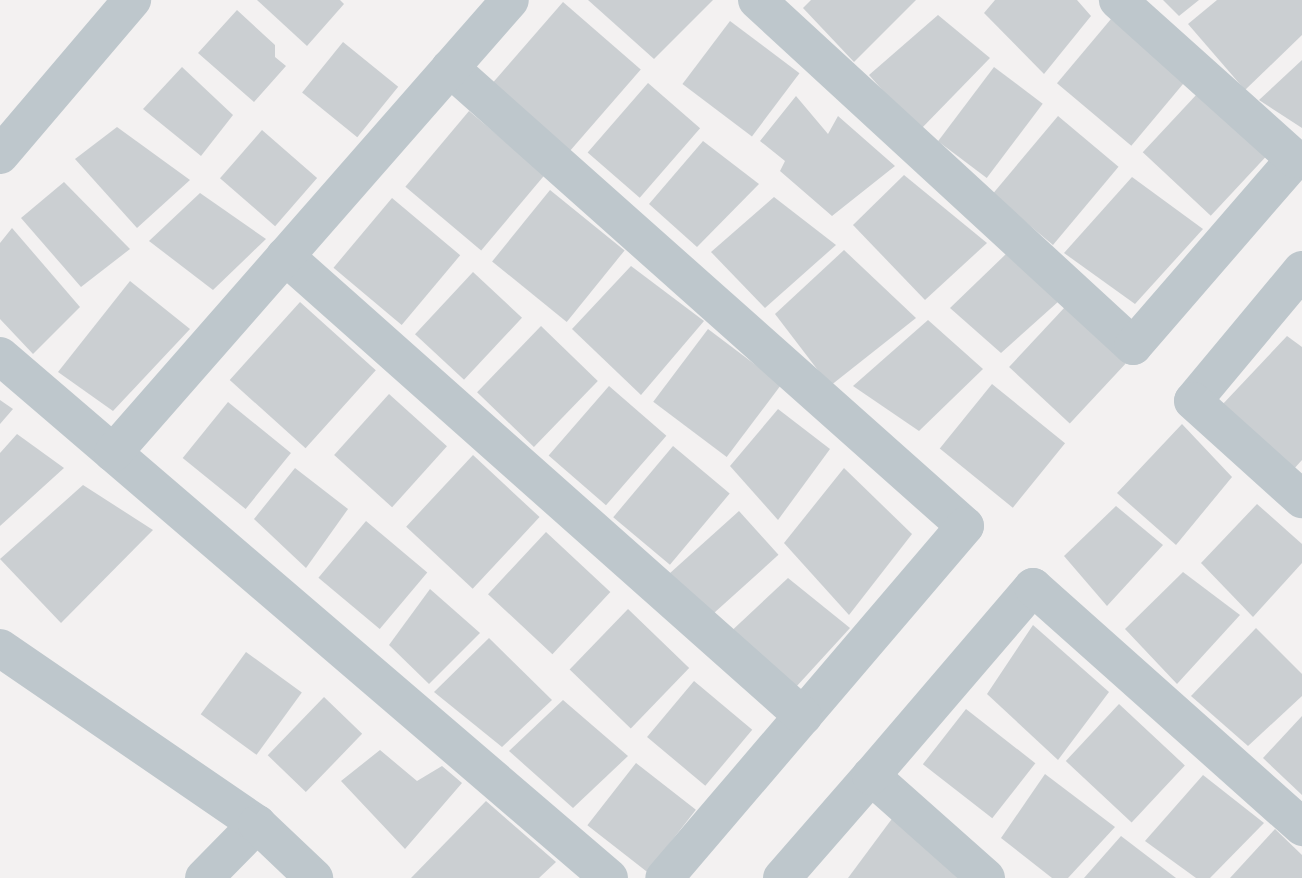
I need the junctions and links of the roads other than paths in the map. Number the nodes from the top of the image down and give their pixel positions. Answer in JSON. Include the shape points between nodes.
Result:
{"nodes":[{"id":1,"x":132,"y":0,"type":"edge"},
{"id":2,"x":510,"y":0,"type":"edge"},
{"id":3,"x":757,"y":0,"type":"edge"},
{"id":4,"x":1118,"y":0,"type":"edge"},
{"id":5,"x":450,"y":68,"type":"junction"},
{"id":6,"x":0,"y":155,"type":"edge"},
{"id":7,"x":285,"y":256,"type":"junction"},
{"id":8,"x":1302,"y":270,"type":"edge"},
{"id":9,"x":0,"y":356,"type":"edge"},
{"id":10,"x":113,"y":453,"type":"junction"},
{"id":11,"x":1302,"y":499,"type":"edge"},
{"id":12,"x":0,"y":648,"type":"edge"},
{"id":13,"x":803,"y":716,"type":"junction"},
{"id":14,"x":871,"y":776,"type":"junction"},
{"id":15,"x":257,"y":824,"type":"junction"},
{"id":16,"x":1302,"y":827,"type":"edge"},
{"id":17,"x":204,"y":878,"type":"edge"},
{"id":18,"x":314,"y":878,"type":"edge"},
{"id":19,"x":609,"y":878,"type":"edge"},
{"id":20,"x":664,"y":878,"type":"edge"},
{"id":21,"x":782,"y":878,"type":"edge"},
{"id":22,"x":986,"y":878,"type":"edge"}],
"edges":[{"from":1,"to":6,"type":"street"},
{"from":2,"to":5,"type":"street"},
{"from":3,"to":4,"type":"street","via":[[1133,346],[1295,159]]},
{"from":5,"to":7,"type":"street"},
{"from":5,"to":13,"type":"street","via":[[965,527]]},
{"from":7,"to":10,"type":"street"},
{"from":7,"to":13,"type":"street"},
{"from":8,"to":11,"type":"street","via":[[1193,401]]},
{"from":9,"to":10,"type":"street"},
{"from":10,"to":19,"type":"street"},
{"from":12,"to":15,"type":"street"},
{"from":13,"to":20,"type":"street"},
{"from":14,"to":16,"type":"street","via":[[1032,587]]},
{"from":14,"to":21,"type":"street"},
{"from":14,"to":22,"type":"street"},
{"from":15,"to":17,"type":"street"},
{"from":15,"to":18,"type":"street"}]}
